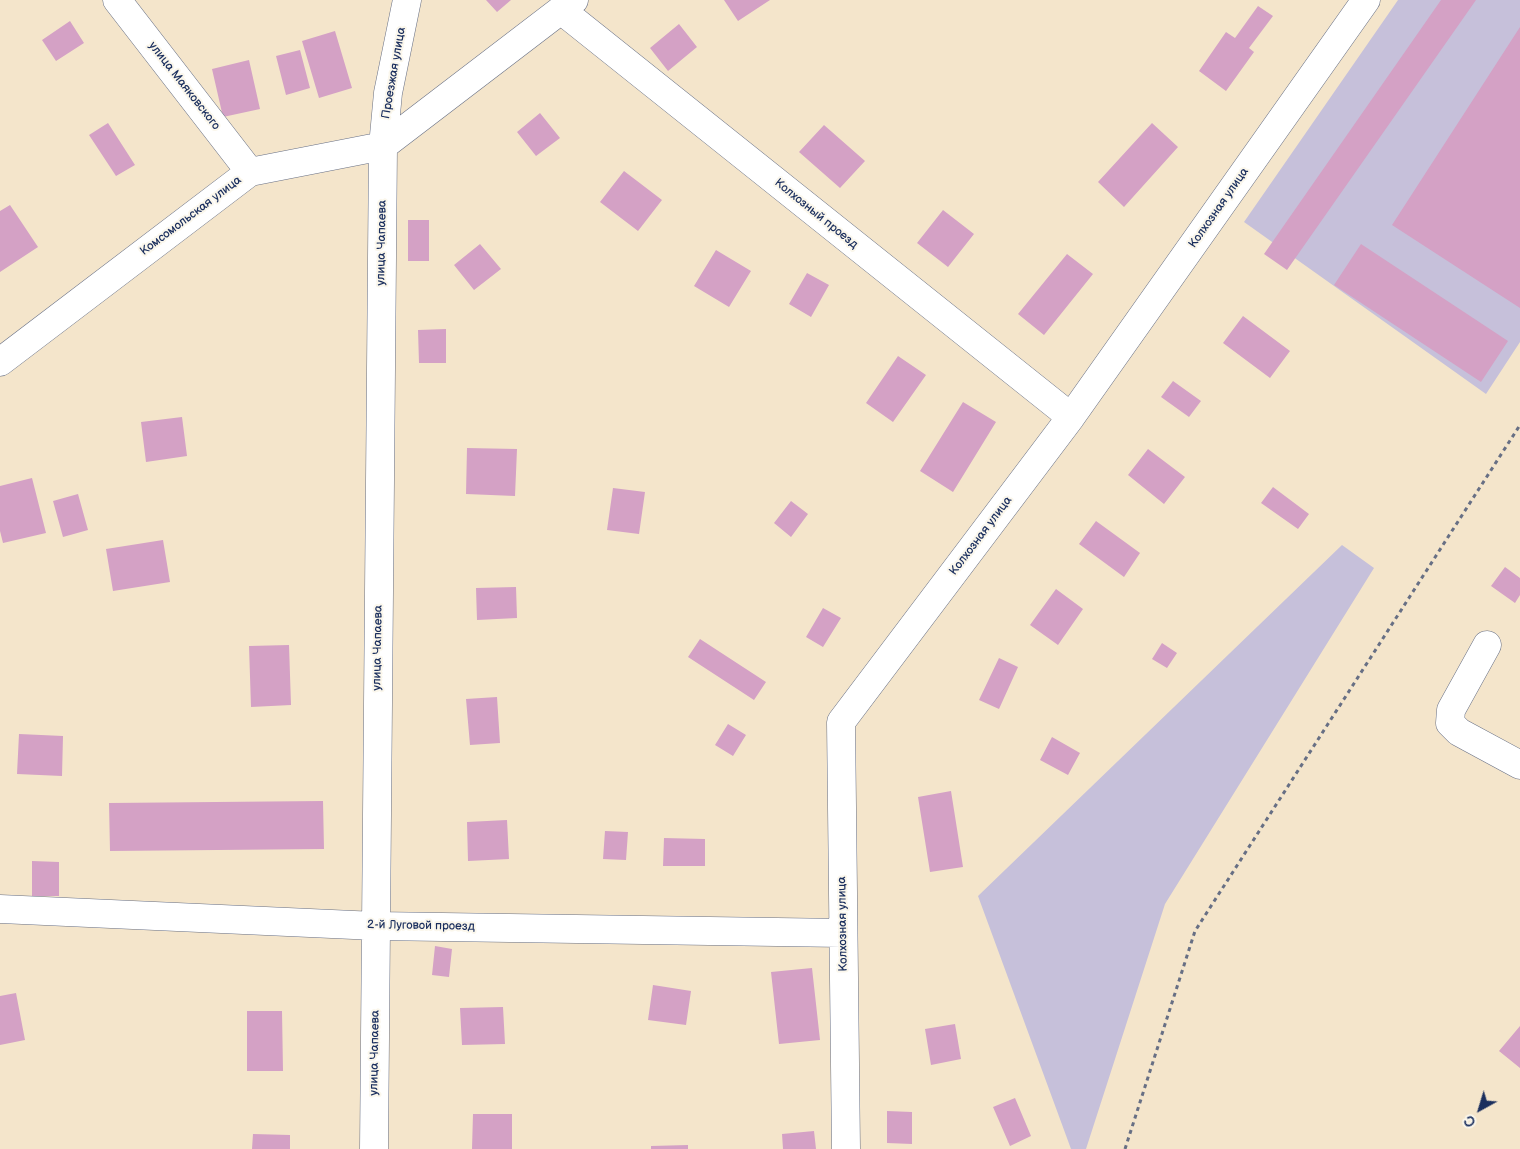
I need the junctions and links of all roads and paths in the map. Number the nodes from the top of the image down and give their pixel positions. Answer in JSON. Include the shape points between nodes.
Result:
{"nodes":[{"id":1,"x":117,"y":0,"type":"edge"},
{"id":2,"x":407,"y":0,"type":"edge"},
{"id":3,"x":1366,"y":0,"type":"edge"},
{"id":4,"x":567,"y":5,"type":"edge"},
{"id":5,"x":383,"y":146,"type":"junction"},
{"id":6,"x":250,"y":172,"type":"junction"},
{"id":7,"x":0,"y":362,"type":"edge"},
{"id":8,"x":1071,"y":417,"type":"junction"},
{"id":9,"x":1520,"y":425,"type":"edge"},
{"id":10,"x":1487,"y":645,"type":"dead end"},
{"id":11,"x":1520,"y":765,"type":"edge"},
{"id":12,"x":0,"y":909,"type":"edge"},
{"id":13,"x":376,"y":926,"type":"junction"},
{"id":14,"x":843,"y":933,"type":"junction"},
{"id":15,"x":374,"y":1149,"type":"edge"},
{"id":16,"x":846,"y":1149,"type":"edge"},
{"id":17,"x":1125,"y":1149,"type":"edge"}],
"edges":[{"from":1,"to":6,"type":"street","name":"улица Маяковского"},
{"from":2,"to":5,"type":"street","name":"Проезжая улица","via":[[388,93]]},
{"from":3,"to":8,"type":"street","name":"Колхозная улица"},
{"from":4,"to":5,"type":"street","name":"Комсомольская улица"},
{"from":4,"to":8,"type":"street","name":"Колхозный проезд"},
{"from":5,"to":6,"type":"street","name":"Комсомольская улица"},
{"from":5,"to":13,"type":"street","name":"улица Чапаева"},
{"from":6,"to":7,"type":"street","name":"Комсомольская улица"},
{"from":8,"to":14,"type":"street","name":"Колхозная улица","via":[[841,722]]},
{"from":9,"to":17,"type":"path","via":[[1195,930]]},
{"from":10,"to":11,"type":"street","via":[[1451,710],[1450,723],[1459,732]]},
{"from":12,"to":13,"type":"street","name":"2-й Луговой проезд"},
{"from":13,"to":14,"type":"street","name":"2-й Луговой проезд"},
{"from":13,"to":15,"type":"street","name":"улица Чапаева"},
{"from":14,"to":16,"type":"street","name":"Колхозная улица"}]}
